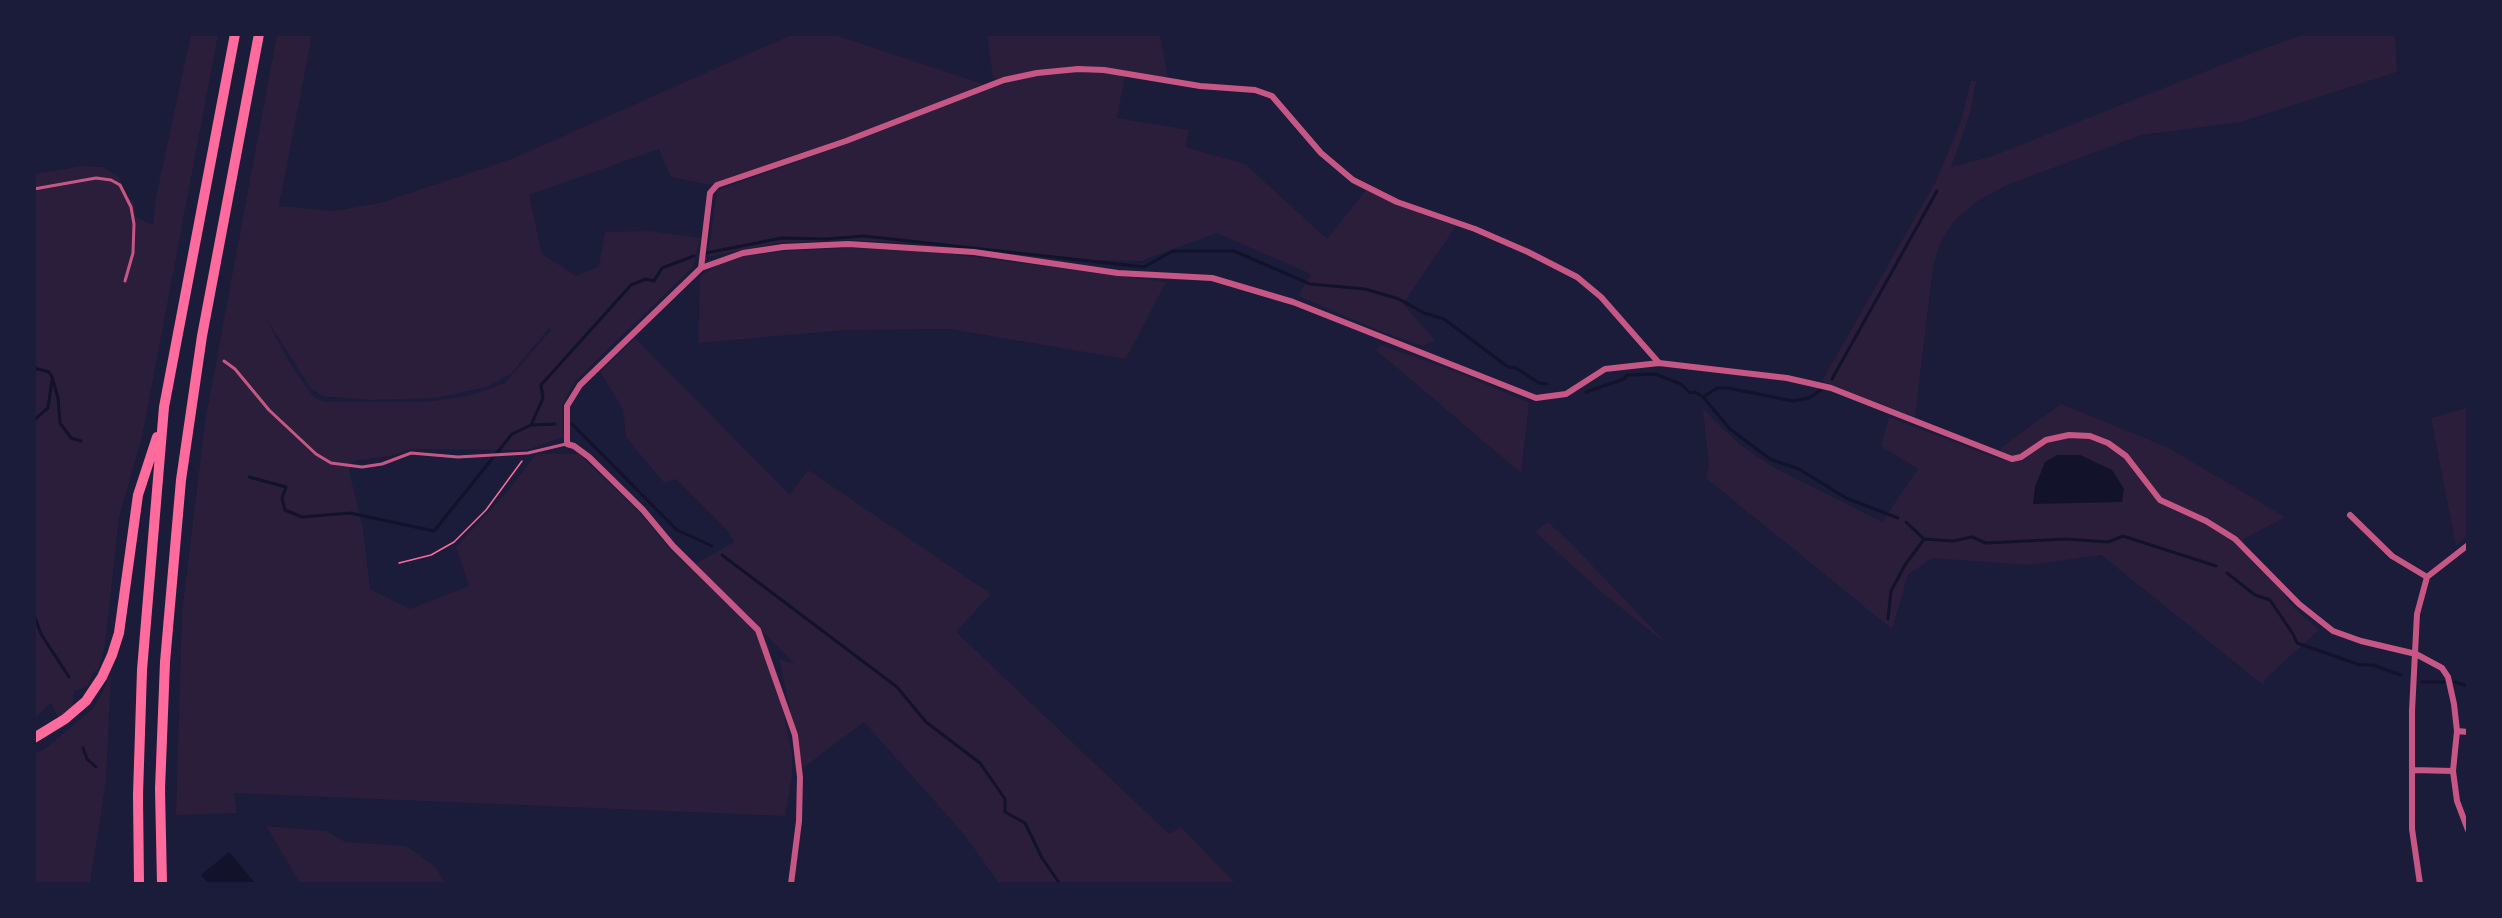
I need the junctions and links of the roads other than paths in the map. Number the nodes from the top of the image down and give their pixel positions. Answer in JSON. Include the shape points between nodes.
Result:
{"nodes":[{"id":1,"x":235,"y":34,"type":"edge"},
{"id":2,"x":259,"y":34,"type":"edge"},
{"id":3,"x":34,"y":189,"type":"edge"},
{"id":4,"x":701,"y":268,"type":"junction"},
{"id":5,"x":125,"y":281,"type":"dead end"},
{"id":6,"x":224,"y":361,"type":"dead end"},
{"id":7,"x":1659,"y":363,"type":"junction"},
{"id":8,"x":163,"y":423,"type":"junction"},
{"id":9,"x":567,"y":444,"type":"junction"},
{"id":10,"x":2350,"y":515,"type":"dead end"},
{"id":11,"x":2468,"y":545,"type":"edge"},
{"id":12,"x":2427,"y":577,"type":"junction"},
{"id":13,"x":2416,"y":654,"type":"junction"},
{"id":14,"x":2457,"y":731,"type":"junction"},
{"id":15,"x":2468,"y":732,"type":"edge"},
{"id":16,"x":34,"y":738,"type":"edge"},
{"id":17,"x":2413,"y":770,"type":"junction"},
{"id":18,"x":2453,"y":771,"type":"junction"},
{"id":19,"x":2468,"y":830,"type":"edge"},
{"id":20,"x":139,"y":884,"type":"edge"},
{"id":21,"x":162,"y":884,"type":"edge"},
{"id":22,"x":791,"y":884,"type":"edge"},
{"id":23,"x":2420,"y":884,"type":"edge"}],
"edges":[{"from":1,"to":8,"type":"highway"},
{"from":2,"to":21,"type":"highway","via":[[202,336],[181,480],[165,662],[160,789]]},
{"from":3,"to":5,"type":"lane","via":[[106,178],[120,185],[134,224],[133,253]]},
{"from":4,"to":7,"type":"street","via":[[743,253],[848,244],[974,252],[1118,273],[1212,278],[1293,302],[1536,398],[1566,394],[1605,369]]},
{"from":4,"to":7,"type":"street","via":[[710,193],[717,185],[846,141],[1004,80],[1058,71],[1104,70],[1200,86],[1255,90],[1272,96],[1321,153],[1353,180],[1397,202],[1475,229],[1577,277],[1601,297]]},
{"from":4,"to":9,"type":"street","via":[[580,385],[567,406]]},
{"from":6,"to":9,"type":"lane","via":[[269,410],[331,463],[362,467],[411,453],[450,457],[528,453]]},
{"from":7,"to":13,"type":"street","via":[[1831,387],[2012,459],[2046,440],[2069,435],[2090,436],[2109,443],[2126,456],[2160,500],[2235,539],[2299,604],[2333,631],[2361,642]]},
{"from":8,"to":16,"type":"highway","via":[[138,495],[120,633],[102,676],[86,701]]},
{"from":8,"to":20,"type":"highway","via":[[142,670]]},
{"from":9,"to":22,"type":"street","via":[[597,464],[758,630],[795,735],[799,821]]},
{"from":10,"to":12,"type":"street","via":[[2392,556]]},
{"from":11,"to":12,"type":"street"},
{"from":12,"to":13,"type":"street","via":[[2417,614]]},
{"from":13,"to":14,"type":"street","via":[[2434,662],[2448,677]]},
{"from":13,"to":17,"type":"street"},
{"from":14,"to":15,"type":"street"},
{"from":14,"to":18,"type":"street"},
{"from":17,"to":18,"type":"street"},
{"from":17,"to":23,"type":"street","via":[[2412,829]]},
{"from":18,"to":19,"type":"street","via":[[2457,801]]}]}
